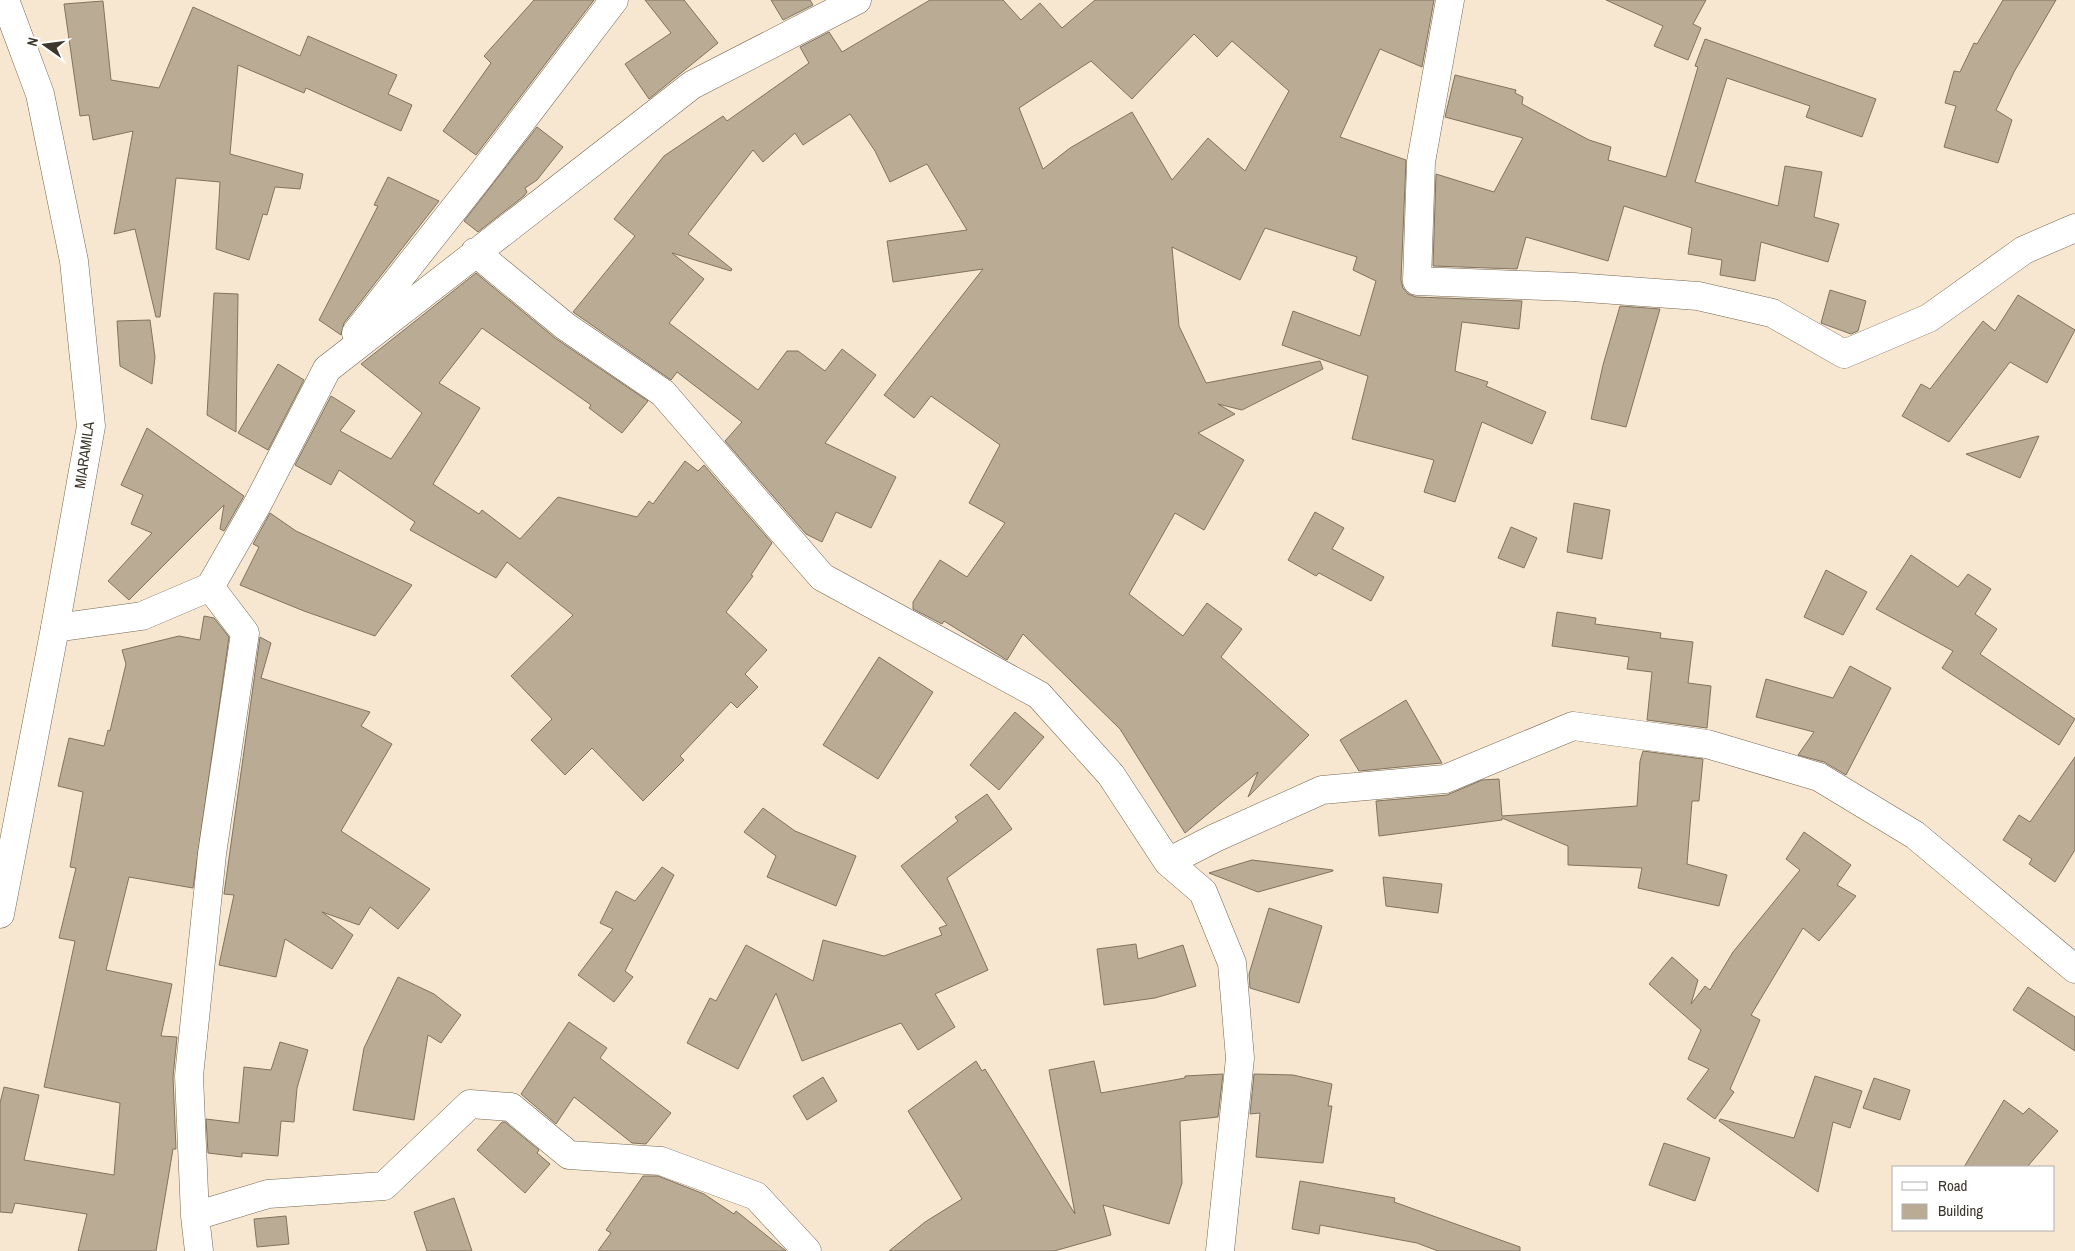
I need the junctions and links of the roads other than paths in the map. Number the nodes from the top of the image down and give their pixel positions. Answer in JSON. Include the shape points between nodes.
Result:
{"nodes":[{"id":1,"x":5,"y":0,"type":"edge"},
{"id":2,"x":614,"y":0,"type":"edge"},
{"id":3,"x":857,"y":0,"type":"edge"},
{"id":4,"x":1450,"y":0,"type":"edge"},
{"id":5,"x":2075,"y":228,"type":"edge"},
{"id":6,"x":475,"y":252,"type":"junction"},
{"id":7,"x":327,"y":369,"type":"junction"},
{"id":8,"x":210,"y":587,"type":"junction"},
{"id":9,"x":55,"y":628,"type":"junction"},
{"id":10,"x":1168,"y":862,"type":"junction"},
{"id":11,"x":0,"y":914,"type":"edge"},
{"id":12,"x":2075,"y":968,"type":"edge"},
{"id":13,"x":194,"y":1216,"type":"junction"},
{"id":14,"x":199,"y":1251,"type":"edge"},
{"id":15,"x":807,"y":1251,"type":"edge"},
{"id":16,"x":1220,"y":1251,"type":"edge"}],
"edges":[{"from":1,"to":9,"type":"street","name":"MIARAMILA","via":[[40,94],[74,261],[91,426]]},
{"from":2,"to":7,"type":"street"},
{"from":3,"to":6,"type":"street","via":[[692,85]]},
{"from":4,"to":5,"type":"street","via":[[1422,162],[1417,281],[1698,296],[1772,313],[1844,354],[1930,318],[2024,250]]},
{"from":6,"to":7,"type":"street"},
{"from":6,"to":10,"type":"street","via":[[565,326],[663,393],[822,577],[1039,694],[1111,775]]},
{"from":7,"to":8,"type":"street","via":[[258,503]]},
{"from":8,"to":9,"type":"street","via":[[142,616]]},
{"from":8,"to":13,"type":"street","via":[[246,633],[212,854],[189,1076]]},
{"from":9,"to":11,"type":"street","name":"MIARAMILA"},
{"from":10,"to":12,"type":"street","via":[[1322,790],[1445,779],[1573,726],[1707,744],[1819,777],[1915,835]]},
{"from":10,"to":16,"type":"street","via":[[1203,892],[1232,964],[1240,1058]]},
{"from":13,"to":14,"type":"street"},
{"from":13,"to":15,"type":"street","via":[[268,1194],[384,1186],[470,1104],[511,1107],[570,1155],[661,1161],[756,1196]]}]}
